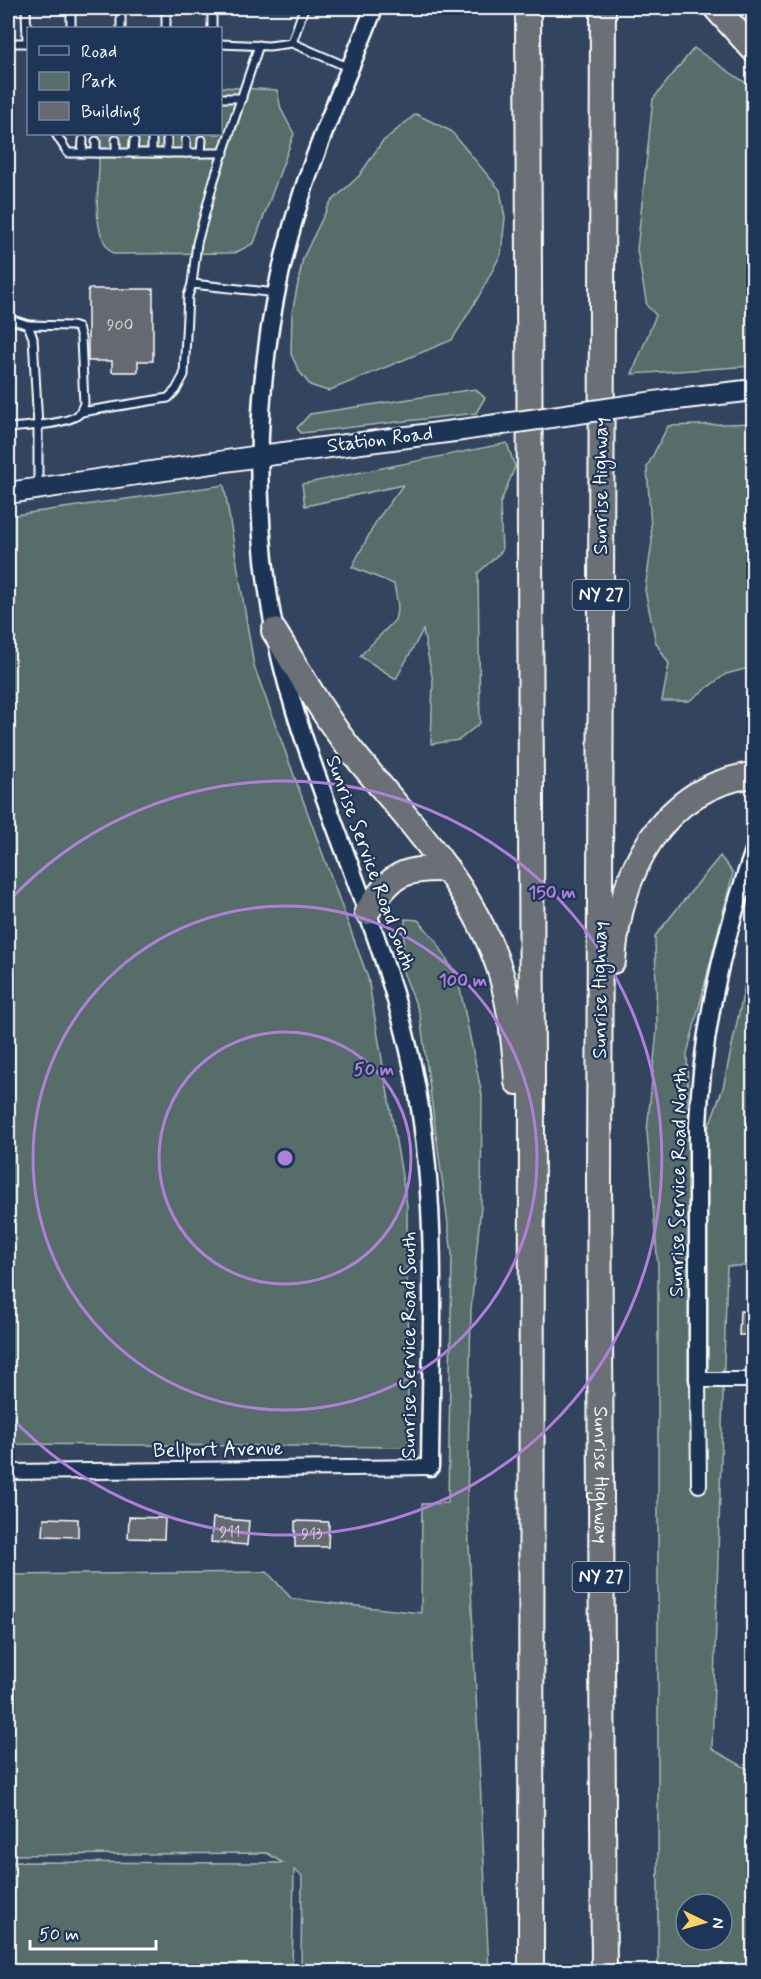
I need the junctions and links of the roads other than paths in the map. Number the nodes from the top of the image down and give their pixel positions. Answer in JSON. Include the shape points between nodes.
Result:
{"nodes":[{"id":1,"x":26,"y":8,"type":"edge"},
{"id":2,"x":71,"y":8,"type":"edge"},
{"id":3,"x":121,"y":8,"type":"edge"},
{"id":4,"x":166,"y":8,"type":"edge"},
{"id":5,"x":212,"y":8,"type":"edge"},
{"id":6,"x":304,"y":8,"type":"edge"},
{"id":7,"x":374,"y":8,"type":"edge"},
{"id":8,"x":528,"y":8,"type":"edge"},
{"id":9,"x":603,"y":8,"type":"edge"},
{"id":10,"x":716,"y":8,"type":"edge"},
{"id":11,"x":27,"y":27,"type":"edge"},
{"id":12,"x":71,"y":27,"type":"edge"},
{"id":13,"x":121,"y":27,"type":"edge"},
{"id":14,"x":166,"y":27,"type":"edge"},
{"id":15,"x":212,"y":27,"type":"edge"},
{"id":16,"x":8,"y":43,"type":"edge"},
{"id":17,"x":27,"y":43,"type":"edge"},
{"id":18,"x":292,"y":43,"type":"junction"},
{"id":19,"x":222,"y":44,"type":"edge"},
{"id":20,"x":259,"y":45,"type":"junction"},
{"id":21,"x":753,"y":50,"type":"edge"},
{"id":22,"x":350,"y":68,"type":"junction"},
{"id":23,"x":222,"y":98,"type":"edge"},
{"id":24,"x":242,"y":98,"type":"junction"},
{"id":25,"x":57,"y":135,"type":"edge"},
{"id":26,"x":83,"y":140,"type":"dead end"},
{"id":27,"x":116,"y":140,"type":"dead end"},
{"id":28,"x":152,"y":140,"type":"dead end"},
{"id":29,"x":167,"y":140,"type":"dead end"},
{"id":30,"x":186,"y":140,"type":"dead end"},
{"id":31,"x":202,"y":140,"type":"dead end"},
{"id":32,"x":96,"y":141,"type":"dead end"},
{"id":33,"x":134,"y":141,"type":"dead end"},
{"id":34,"x":82,"y":153,"type":"junction"},
{"id":35,"x":96,"y":153,"type":"junction"},
{"id":36,"x":116,"y":153,"type":"junction"},
{"id":37,"x":133,"y":153,"type":"junction"},
{"id":38,"x":152,"y":153,"type":"junction"},
{"id":39,"x":167,"y":153,"type":"junction"},
{"id":40,"x":186,"y":153,"type":"junction"},
{"id":41,"x":201,"y":153,"type":"junction"},
{"id":42,"x":224,"y":153,"type":"junction"},
{"id":43,"x":192,"y":284,"type":"junction"},
{"id":44,"x":277,"y":293,"type":"junction"},
{"id":45,"x":8,"y":320,"type":"edge"},
{"id":46,"x":28,"y":326,"type":"junction"},
{"id":47,"x":753,"y":390,"type":"edge"},
{"id":48,"x":81,"y":412,"type":"junction"},
{"id":49,"x":38,"y":426,"type":"junction"},
{"id":50,"x":8,"y":428,"type":"edge"},
{"id":51,"x":260,"y":456,"type":"junction"},
{"id":52,"x":38,"y":488,"type":"junction"},
{"id":53,"x":8,"y":493,"type":"edge"},
{"id":54,"x":274,"y":631,"type":"junction"},
{"id":55,"x":753,"y":775,"type":"edge"},
{"id":56,"x":753,"y":851,"type":"edge"},
{"id":57,"x":447,"y":869,"type":"junction"},
{"id":58,"x":367,"y":912,"type":"junction"},
{"id":59,"x":599,"y":1182,"type":"junction"},
{"id":60,"x":531,"y":1262,"type":"junction"},
{"id":61,"x":698,"y":1380,"type":"junction"},
{"id":62,"x":753,"y":1380,"type":"edge"},
{"id":63,"x":430,"y":1467,"type":"joint"},
{"id":64,"x":8,"y":1472,"type":"edge"},
{"id":65,"x":699,"y":1485,"type":"dead end"},
{"id":66,"x":531,"y":1971,"type":"edge"},
{"id":67,"x":604,"y":1971,"type":"edge"}],
"edges":[{"from":1,"to":11,"type":"lane"},
{"from":2,"to":12,"type":"lane"},
{"from":3,"to":13,"type":"lane"},
{"from":4,"to":14,"type":"lane"},
{"from":5,"to":15,"type":"lane"},
{"from":6,"to":18,"type":"lane"},
{"from":7,"to":22,"type":"street","name":"Sunrise Service Road South"},
{"from":8,"to":60,"type":"highway"},
{"from":9,"to":59,"type":"highway","name":"Sunrise Highway","number":"NY 27"},
{"from":10,"to":21,"type":"highway"},
{"from":16,"to":17,"type":"lane"},
{"from":18,"to":20,"type":"lane"},
{"from":18,"to":22,"type":"lane"},
{"from":19,"to":20,"type":"lane"},
{"from":20,"to":24,"type":"lane"},
{"from":22,"to":44,"type":"street","name":"Sunrise Service Road South","via":[[304,187]]},
{"from":23,"to":24,"type":"lane"},
{"from":24,"to":42,"type":"lane"},
{"from":25,"to":34,"type":"lane","via":[[68,153]]},
{"from":26,"to":34,"type":"lane"},
{"from":27,"to":36,"type":"lane"},
{"from":28,"to":38,"type":"lane"},
{"from":29,"to":39,"type":"lane"},
{"from":30,"to":40,"type":"lane"},
{"from":31,"to":41,"type":"lane"},
{"from":32,"to":35,"type":"lane"},
{"from":33,"to":37,"type":"lane"},
{"from":34,"to":35,"type":"lane"},
{"from":35,"to":36,"type":"lane"},
{"from":36,"to":37,"type":"lane"},
{"from":37,"to":38,"type":"lane"},
{"from":38,"to":39,"type":"lane"},
{"from":39,"to":40,"type":"lane"},
{"from":40,"to":41,"type":"lane"},
{"from":41,"to":42,"type":"lane"},
{"from":42,"to":43,"type":"lane","via":[[197,243]]},
{"from":43,"to":44,"type":"lane"},
{"from":43,"to":48,"type":"lane","via":[[184,375],[176,390],[168,398]]},
{"from":44,"to":51,"type":"street","name":"Sunrise Service Road South","via":[[265,367]]},
{"from":45,"to":46,"type":"lane"},
{"from":46,"to":48,"type":"lane","via":[[78,328],[84,404]]},
{"from":46,"to":49,"type":"lane","via":[[33,338]]},
{"from":47,"to":51,"type":"main road","name":"Station Road","bridge":true},
{"from":48,"to":49,"type":"lane"},
{"from":49,"to":50,"type":"lane"},
{"from":49,"to":52,"type":"lane"},
{"from":51,"to":52,"type":"main road","name":"Station Road"},
{"from":51,"to":54,"type":"street","name":"Sunrise Service Road South","via":[[265,562]]},
{"from":52,"to":53,"type":"main road","name":"Station Road"},
{"from":54,"to":57,"type":"highway","via":[[326,716]]},
{"from":54,"to":58,"type":"street","name":"Sunrise Service Road South","via":[[297,718]]},
{"from":55,"to":59,"type":"highway","via":[[711,786],[682,805],[652,837],[631,875],[614,948]]},
{"from":56,"to":61,"type":"street","name":"Sunrise Service Road North","via":[[723,946],[699,1088]]},
{"from":57,"to":58,"type":"highway","via":[[402,873],[380,892]]},
{"from":57,"to":60,"type":"highway","via":[[491,948],[508,1002],[516,1066],[516,1135]]},
{"from":58,"to":63,"type":"street","name":"Sunrise Service Road South","via":[[403,1024],[427,1162],[432,1266]]},
{"from":59,"to":67,"type":"highway","name":"Sunrise Highway","number":"NY 27"},
{"from":60,"to":66,"type":"highway"},
{"from":61,"to":62,"type":"street"},
{"from":61,"to":65,"type":"street","name":"Sunrise Service Road North"},
{"from":63,"to":64,"type":"street","name":"Bellport Avenue"}]}
